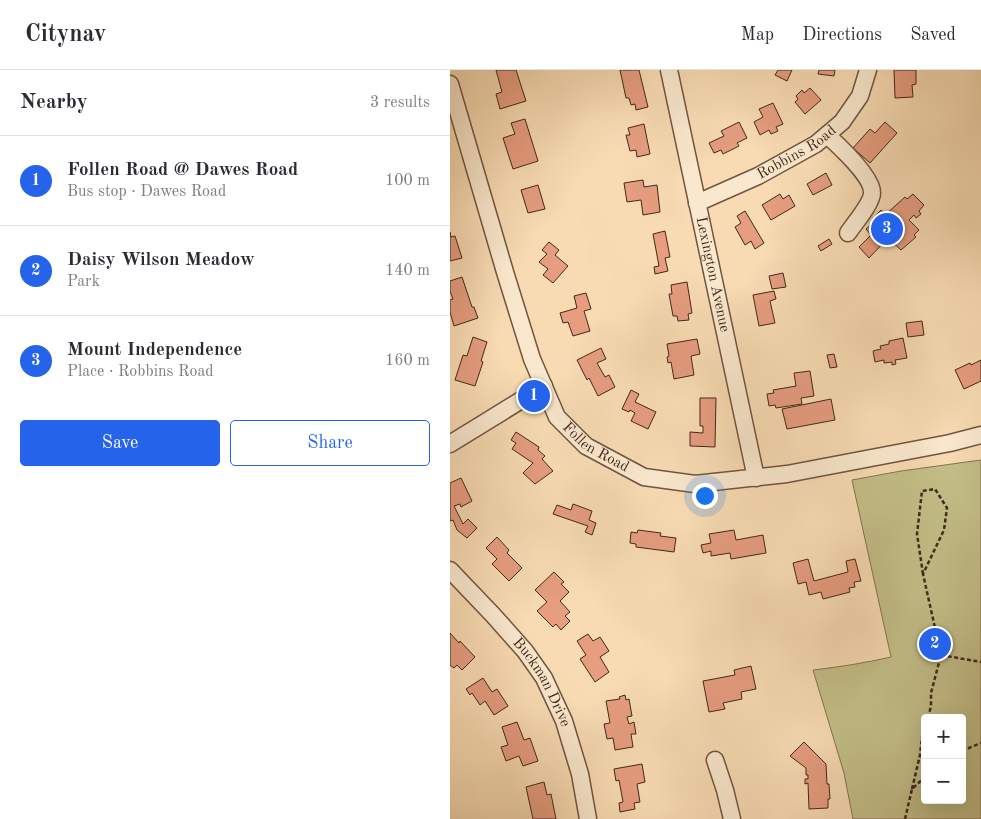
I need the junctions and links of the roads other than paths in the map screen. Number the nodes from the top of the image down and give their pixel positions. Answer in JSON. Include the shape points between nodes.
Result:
{"nodes":[{"id":1,"x":669,"y":70,"type":"edge"},
{"id":2,"x":868,"y":70,"type":"edge"},
{"id":3,"x":450,"y":84,"type":"edge"},
{"id":4,"x":827,"y":135,"type":"junction"},
{"id":5,"x":697,"y":203,"type":"junction"},
{"id":6,"x":848,"y":234,"type":"dead end"},
{"id":7,"x":544,"y":386,"type":"junction"},
{"id":8,"x":981,"y":435,"type":"edge"},
{"id":9,"x":450,"y":444,"type":"edge"},
{"id":10,"x":756,"y":478,"type":"junction"},
{"id":11,"x":450,"y":570,"type":"edge"},
{"id":12,"x":715,"y":760,"type":"dead end"},
{"id":13,"x":588,"y":819,"type":"edge"},
{"id":14,"x":732,"y":819,"type":"edge"}],
"edges":[{"from":1,"to":5,"type":"street","name":"Lexington Avenue"},
{"from":2,"to":4,"type":"street","name":"Robbins Road","via":[[860,96],[842,122]]},
{"from":3,"to":7,"type":"street","name":"Follen Road","via":[[505,272]]},
{"from":4,"to":5,"type":"street","name":"Robbins Road","via":[[758,176]]},
{"from":4,"to":6,"type":"street","via":[[856,165],[872,188],[869,202]]},
{"from":5,"to":10,"type":"street","name":"Lexington Avenue"},
{"from":7,"to":9,"type":"street"},
{"from":7,"to":10,"type":"street","name":"Follen Road","via":[[557,417],[586,446],[644,477],[695,484]]},
{"from":8,"to":10,"type":"street","name":"Follen Road","via":[[885,456]]},
{"from":11,"to":13,"type":"street","name":"Buckman Drive","via":[[493,615],[544,678],[564,721],[580,774]]},
{"from":12,"to":14,"type":"street"}]}
